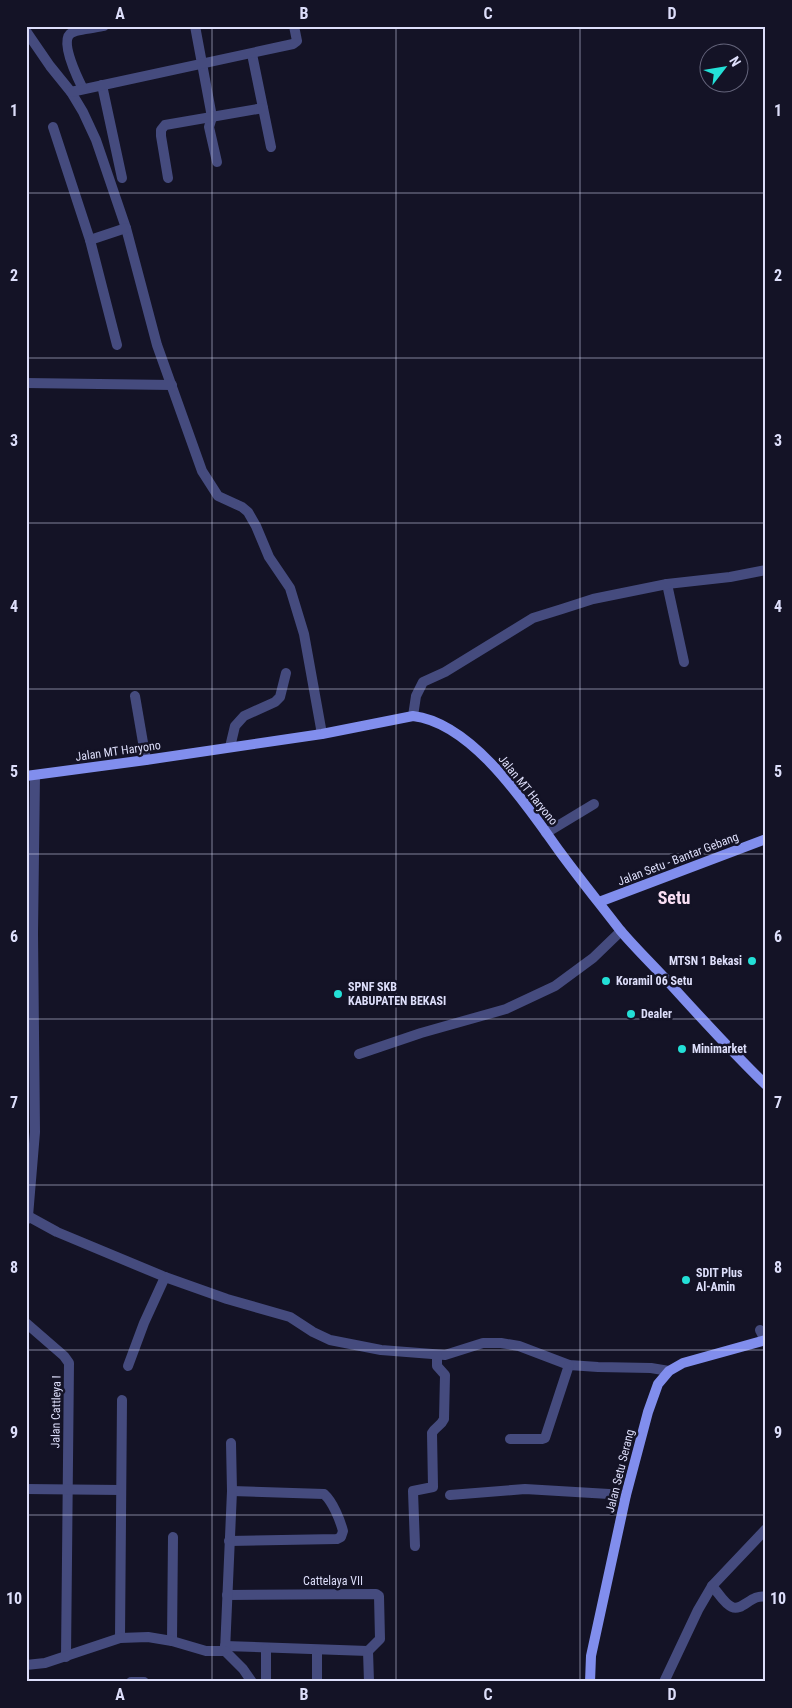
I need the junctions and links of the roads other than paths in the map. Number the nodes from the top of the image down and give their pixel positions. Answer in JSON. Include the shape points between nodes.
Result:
{"nodes":[{"id":1,"x":104,"y":26,"type":"edge"},
{"id":2,"x":195,"y":26,"type":"edge"},
{"id":3,"x":294,"y":26,"type":"edge"},
{"id":4,"x":26,"y":31,"type":"edge"},
{"id":5,"x":252,"y":54,"type":"junction"},
{"id":6,"x":202,"y":63,"type":"junction"},
{"id":7,"x":102,"y":85,"type":"junction"},
{"id":8,"x":83,"y":89,"type":"junction"},
{"id":9,"x":71,"y":92,"type":"junction"},
{"id":10,"x":263,"y":108,"type":"junction"},
{"id":11,"x":212,"y":117,"type":"junction"},
{"id":12,"x":53,"y":127,"type":"dead end"},
{"id":13,"x":271,"y":148,"type":"dead end"},
{"id":14,"x":217,"y":162,"type":"dead end"},
{"id":15,"x":122,"y":178,"type":"dead end"},
{"id":16,"x":168,"y":178,"type":"dead end"},
{"id":17,"x":126,"y":228,"type":"junction"},
{"id":18,"x":90,"y":240,"type":"junction"},
{"id":19,"x":117,"y":345,"type":"dead end"},
{"id":20,"x":26,"y":383,"type":"edge"},
{"id":21,"x":172,"y":385,"type":"junction"},
{"id":22,"x":766,"y":570,"type":"edge"},
{"id":23,"x":667,"y":584,"type":"junction"},
{"id":24,"x":684,"y":662,"type":"dead end"},
{"id":25,"x":286,"y":673,"type":"dead end"},
{"id":26,"x":135,"y":696,"type":"dead end"},
{"id":27,"x":413,"y":716,"type":"junction"},
{"id":28,"x":322,"y":734,"type":"junction"},
{"id":29,"x":230,"y":747,"type":"junction"},
{"id":30,"x":146,"y":760,"type":"junction"},
{"id":31,"x":31,"y":775,"type":"edge"},
{"id":32,"x":594,"y":804,"type":"dead end"},
{"id":33,"x":546,"y":833,"type":"junction"},
{"id":34,"x":766,"y":839,"type":"edge"},
{"id":35,"x":599,"y":902,"type":"junction"},
{"id":36,"x":621,"y":931,"type":"junction"},
{"id":37,"x":359,"y":1054,"type":"dead end"},
{"id":38,"x":766,"y":1085,"type":"edge"},
{"id":39,"x":28,"y":1202,"type":"edge"},
{"id":40,"x":27,"y":1217,"type":"edge"},
{"id":41,"x":165,"y":1278,"type":"junction"},
{"id":42,"x":26,"y":1323,"type":"edge"},
{"id":43,"x":760,"y":1330,"type":"dead end"},
{"id":44,"x":765,"y":1340,"type":"edge"},
{"id":45,"x":437,"y":1355,"type":"junction"},
{"id":46,"x":569,"y":1365,"type":"junction"},
{"id":47,"x":128,"y":1366,"type":"dead end"},
{"id":48,"x":669,"y":1371,"type":"junction"},
{"id":49,"x":122,"y":1400,"type":"dead end"},
{"id":50,"x":510,"y":1439,"type":"dead end"},
{"id":51,"x":231,"y":1443,"type":"dead end"},
{"id":52,"x":26,"y":1489,"type":"edge"},
{"id":53,"x":67,"y":1490,"type":"junction"},
{"id":54,"x":121,"y":1490,"type":"junction"},
{"id":55,"x":232,"y":1491,"type":"junction"},
{"id":56,"x":450,"y":1495,"type":"dead end"},
{"id":57,"x":626,"y":1496,"type":"junction"},
{"id":58,"x":766,"y":1529,"type":"edge"},
{"id":59,"x":173,"y":1537,"type":"dead end"},
{"id":60,"x":229,"y":1541,"type":"junction"},
{"id":61,"x":415,"y":1546,"type":"dead end"},
{"id":62,"x":712,"y":1586,"type":"junction"},
{"id":63,"x":227,"y":1595,"type":"junction"},
{"id":64,"x":766,"y":1596,"type":"edge"},
{"id":65,"x":120,"y":1638,"type":"junction"},
{"id":66,"x":172,"y":1641,"type":"junction"},
{"id":67,"x":225,"y":1648,"type":"junction"},
{"id":68,"x":266,"y":1648,"type":"junction"},
{"id":69,"x":317,"y":1650,"type":"junction"},
{"id":70,"x":368,"y":1651,"type":"junction"},
{"id":71,"x":66,"y":1657,"type":"junction"},
{"id":72,"x":26,"y":1664,"type":"edge"},
{"id":73,"x":131,"y":1682,"type":"edge"},
{"id":74,"x":144,"y":1682,"type":"edge"},
{"id":75,"x":252,"y":1682,"type":"edge"},
{"id":76,"x":266,"y":1682,"type":"edge"},
{"id":77,"x":317,"y":1682,"type":"edge"},
{"id":78,"x":368,"y":1682,"type":"edge"},
{"id":79,"x":590,"y":1682,"type":"edge"},
{"id":80,"x":664,"y":1682,"type":"edge"}],
"edges":[{"from":1,"to":8,"type":"street","via":[[74,32],[67,38],[74,70]]},
{"from":2,"to":6,"type":"street"},
{"from":3,"to":5,"type":"street","via":[[295,43]]},
{"from":4,"to":9,"type":"street"},
{"from":5,"to":6,"type":"street"},
{"from":5,"to":10,"type":"street"},
{"from":6,"to":7,"type":"street"},
{"from":6,"to":11,"type":"street"},
{"from":7,"to":8,"type":"street"},
{"from":7,"to":15,"type":"street"},
{"from":8,"to":9,"type":"street"},
{"from":9,"to":17,"type":"street","via":[[96,140]]},
{"from":10,"to":11,"type":"street"},
{"from":10,"to":13,"type":"street"},
{"from":11,"to":14,"type":"street","via":[[209,127]]},
{"from":11,"to":16,"type":"street","via":[[165,125],[161,130]]},
{"from":12,"to":18,"type":"street"},
{"from":17,"to":18,"type":"street"},
{"from":17,"to":21,"type":"street","via":[[157,345]]},
{"from":18,"to":19,"type":"street"},
{"from":20,"to":21,"type":"street"},
{"from":21,"to":28,"type":"street","via":[[208,483],[218,496],[248,512],[269,557],[290,588],[305,640]]},
{"from":22,"to":23,"type":"street"},
{"from":23,"to":24,"type":"street"},
{"from":23,"to":27,"type":"street","via":[[594,599],[533,618],[423,682],[416,696]]},
{"from":25,"to":29,"type":"street","via":[[280,697],[244,716],[235,726]]},
{"from":26,"to":30,"type":"street"},
{"from":27,"to":28,"type":"main road","name":"Jalan MT Haryono"},
{"from":27,"to":33,"type":"main road","name":"Jalan MT Haryono","via":[[436,722],[457,734],[489,761]]},
{"from":28,"to":29,"type":"main road","name":"Jalan MT Haryono"},
{"from":29,"to":30,"type":"main road","name":"Jalan MT Haryono"},
{"from":30,"to":31,"type":"main road","name":"Jalan MT Haryono"},
{"from":31,"to":39,"type":"street","via":[[34,1132]]},
{"from":32,"to":33,"type":"street"},
{"from":33,"to":35,"type":"main road","name":"Jalan MT Haryono"},
{"from":34,"to":35,"type":"main road","name":"Jalan Setu - Bantar Gebang"},
{"from":35,"to":36,"type":"main road","name":"Jalan MT Haryono"},
{"from":36,"to":37,"type":"street","via":[[555,986],[506,1009]]},
{"from":36,"to":38,"type":"main road","name":"Jalan MT Haryono"},
{"from":39,"to":40,"type":"street"},
{"from":40,"to":41,"type":"street"},
{"from":41,"to":45,"type":"street","via":[[290,1317],[330,1340],[381,1350]]},
{"from":41,"to":47,"type":"street"},
{"from":42,"to":53,"type":"street","name":"Jalan Cattleya I","via":[[69,1363]]},
{"from":43,"to":44,"type":"street"},
{"from":44,"to":48,"type":"main road","via":[[683,1363]]},
{"from":45,"to":46,"type":"street","via":[[502,1343]]},
{"from":45,"to":61,"type":"street","via":[[437,1366],[445,1375],[444,1418],[432,1434],[433,1487],[413,1491]]},
{"from":46,"to":48,"type":"street"},
{"from":46,"to":50,"type":"street","via":[[545,1438]]},
{"from":48,"to":57,"type":"main road","name":"Jalan Setu Serang","via":[[658,1384],[648,1412]]},
{"from":49,"to":54,"type":"street"},
{"from":51,"to":55,"type":"street"},
{"from":52,"to":53,"type":"street"},
{"from":53,"to":54,"type":"street"},
{"from":53,"to":71,"type":"street","name":"Jalan Cattleya I"},
{"from":54,"to":65,"type":"street"},
{"from":55,"to":60,"type":"street"},
{"from":55,"to":60,"type":"street","via":[[324,1494],[344,1531],[337,1539]]},
{"from":56,"to":57,"type":"street","via":[[525,1489]]},
{"from":57,"to":79,"type":"main road","name":"Jalan Setu Serang","via":[[591,1656]]},
{"from":58,"to":62,"type":"street"},
{"from":59,"to":66,"type":"street"},
{"from":60,"to":63,"type":"street"},
{"from":62,"to":64,"type":"street","via":[[734,1608]]},
{"from":62,"to":80,"type":"street"},
{"from":63,"to":67,"type":"street"},
{"from":63,"to":70,"type":"street","name":"Cattelaya VII","via":[[376,1594],[379,1596],[381,1634]]},
{"from":65,"to":66,"type":"street"},
{"from":65,"to":71,"type":"street"},
{"from":66,"to":67,"type":"street","via":[[206,1651]]},
{"from":67,"to":68,"type":"street"},
{"from":67,"to":75,"type":"street"},
{"from":68,"to":69,"type":"street"},
{"from":68,"to":76,"type":"street"},
{"from":69,"to":70,"type":"street"},
{"from":69,"to":77,"type":"street"},
{"from":70,"to":78,"type":"street"},
{"from":71,"to":72,"type":"street","via":[[45,1664]]},
{"from":73,"to":74,"type":"street"}]}
